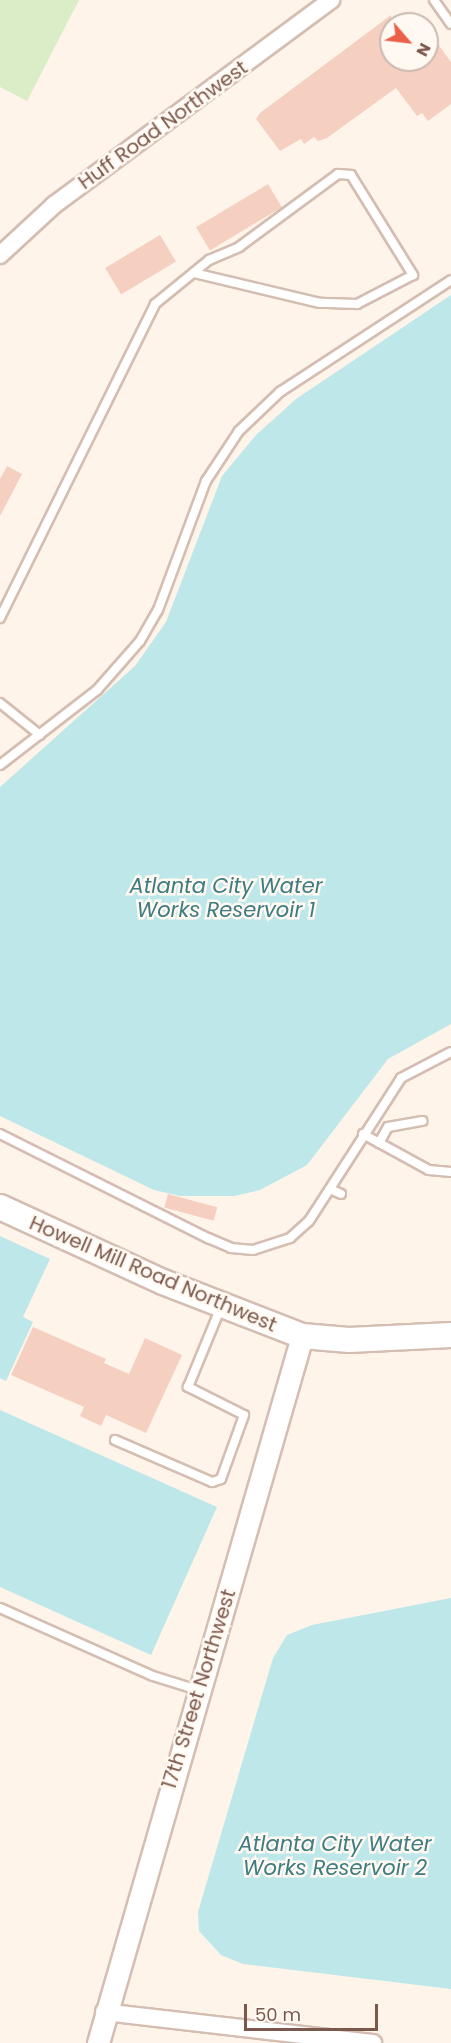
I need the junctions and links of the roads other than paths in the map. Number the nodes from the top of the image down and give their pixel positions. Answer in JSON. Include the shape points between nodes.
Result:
{"nodes":[{"id":1,"x":331,"y":0,"type":"edge"},
{"id":2,"x":434,"y":0,"type":"edge"},
{"id":3,"x":451,"y":24,"type":"edge"},
{"id":4,"x":0,"y":255,"type":"edge"},
{"id":5,"x":194,"y":273,"type":"junction"},
{"id":6,"x":451,"y":280,"type":"edge"},
{"id":7,"x":0,"y":618,"type":"edge"},
{"id":8,"x":0,"y":703,"type":"edge"},
{"id":9,"x":40,"y":735,"type":"junction"},
{"id":10,"x":0,"y":765,"type":"edge"},
{"id":11,"x":451,"y":1052,"type":"edge"},
{"id":12,"x":422,"y":1121,"type":"dead end"},
{"id":13,"x":0,"y":1134,"type":"edge"},
{"id":14,"x":363,"y":1134,"type":"junction"},
{"id":15,"x":379,"y":1143,"type":"junction"},
{"id":16,"x":451,"y":1172,"type":"edge"},
{"id":17,"x":330,"y":1189,"type":"junction"},
{"id":18,"x":341,"y":1194,"type":"dead end"},
{"id":19,"x":0,"y":1207,"type":"edge"},
{"id":20,"x":221,"y":1306,"type":"junction"},
{"id":21,"x":451,"y":1335,"type":"edge"},
{"id":22,"x":302,"y":1336,"type":"junction"},
{"id":23,"x":115,"y":1440,"type":"dead end"},
{"id":24,"x":0,"y":1608,"type":"edge"},
{"id":25,"x":198,"y":1690,"type":"junction"},
{"id":26,"x":104,"y":2012,"type":"junction"},
{"id":27,"x":98,"y":2043,"type":"edge"},
{"id":28,"x":373,"y":2043,"type":"edge"}],
"edges":[{"from":1,"to":4,"type":"street","name":"Huff Road Northwest","via":[[54,205]]},
{"from":2,"to":3,"type":"lane"},
{"from":5,"to":5,"type":"lane","via":[[239,247],[338,174],[351,175],[414,275],[357,304],[320,303]]},
{"from":5,"to":7,"type":"lane","via":[[155,304]]},
{"from":6,"to":9,"type":"lane","via":[[289,386],[239,431],[206,481],[158,610],[140,641],[97,690]]},
{"from":8,"to":9,"type":"lane"},
{"from":9,"to":10,"type":"lane"},
{"from":11,"to":14,"type":"lane","via":[[401,1078]]},
{"from":12,"to":15,"type":"lane","via":[[388,1127]]},
{"from":13,"to":17,"type":"lane","via":[[231,1248],[253,1250],[290,1238],[309,1221]]},
{"from":14,"to":15,"type":"lane"},
{"from":14,"to":17,"type":"lane"},
{"from":15,"to":16,"type":"lane","via":[[429,1170]]},
{"from":17,"to":18,"type":"lane"},
{"from":19,"to":20,"type":"main road","name":"Howell Mill Road Northwest"},
{"from":20,"to":22,"type":"main road","name":"Howell Mill Road Northwest"},
{"from":20,"to":23,"type":"lane","via":[[188,1387],[244,1415],[221,1479],[212,1482]]},
{"from":21,"to":22,"type":"main road","name":"Howell Mill Road Northwest","via":[[349,1340]]},
{"from":22,"to":25,"type":"street","name":"17th Street Northwest"},
{"from":24,"to":25,"type":"lane","via":[[153,1676]]},
{"from":25,"to":26,"type":"street","name":"17th Street Northwest"},
{"from":26,"to":27,"type":"street","name":"17th Street Northwest"},
{"from":26,"to":28,"type":"street"}]}
